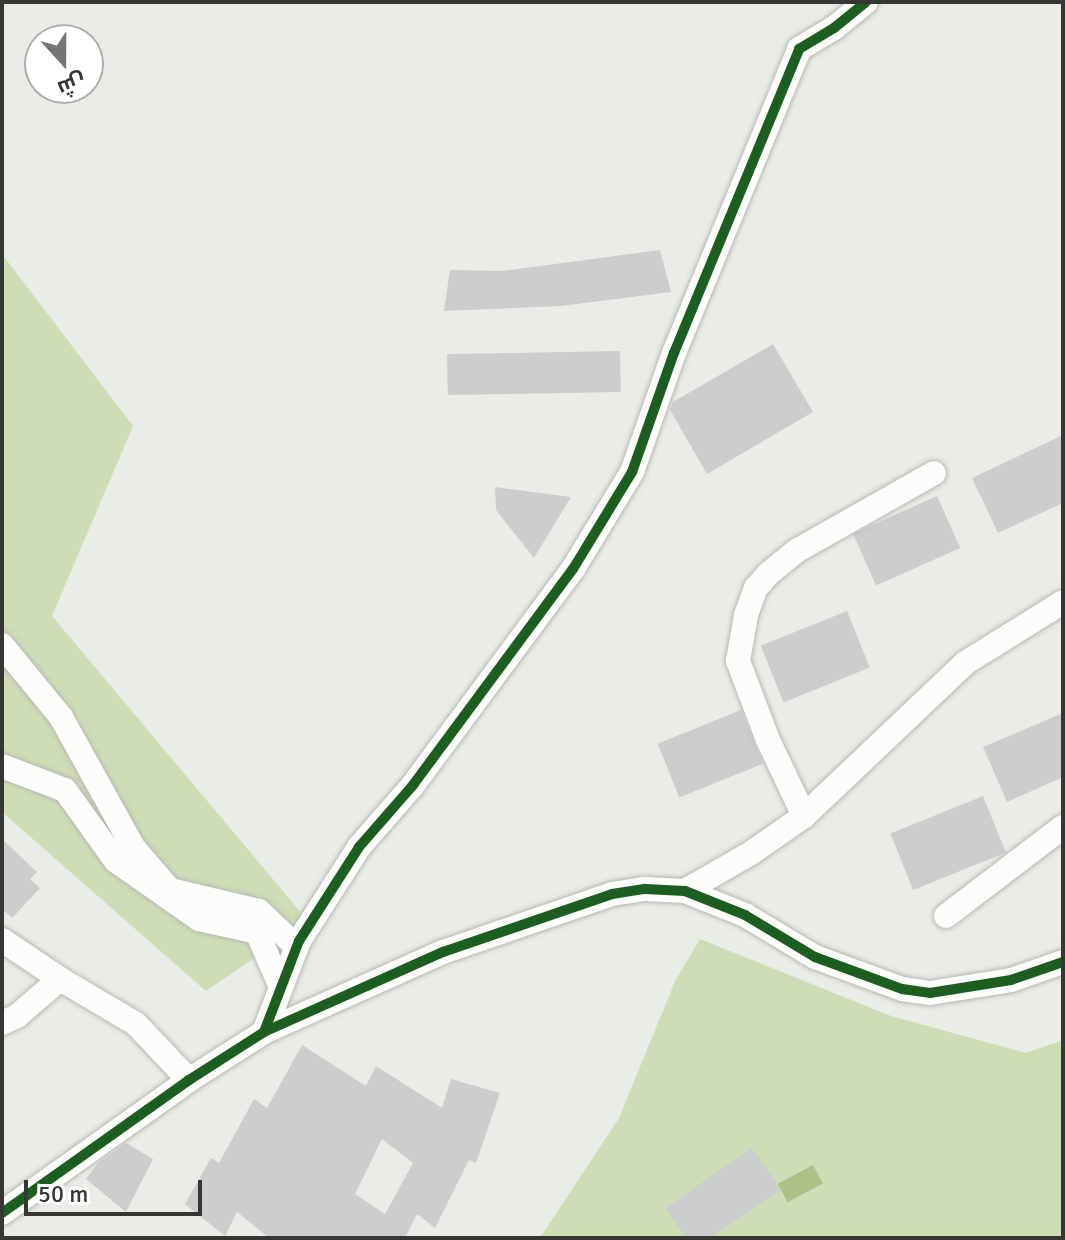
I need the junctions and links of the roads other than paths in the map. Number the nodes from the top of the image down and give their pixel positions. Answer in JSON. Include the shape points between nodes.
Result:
{"nodes":[{"id":1,"x":866,"y":2,"type":"edge"},
{"id":2,"x":934,"y":473,"type":"dead end"},
{"id":3,"x":1063,"y":602,"type":"edge"},
{"id":4,"x":2,"y":645,"type":"edge"},
{"id":5,"x":2,"y":766,"type":"edge"},
{"id":6,"x":804,"y":816,"type":"junction"},
{"id":7,"x":1063,"y":827,"type":"edge"},
{"id":8,"x":685,"y":891,"type":"junction"},
{"id":9,"x":946,"y":916,"type":"dead end"},
{"id":10,"x":2,"y":940,"type":"edge"},
{"id":11,"x":297,"y":947,"type":"junction"},
{"id":12,"x":1063,"y":962,"type":"edge"},
{"id":13,"x":60,"y":979,"type":"junction"},
{"id":14,"x":280,"y":985,"type":"junction"},
{"id":15,"x":2,"y":1023,"type":"edge"},
{"id":16,"x":264,"y":1032,"type":"junction"},
{"id":17,"x":189,"y":1080,"type":"junction"},
{"id":18,"x":2,"y":1213,"type":"edge"}],
"edges":[{"from":1,"to":11,"type":"street","via":[[799,49],[685,325],[632,472],[573,569],[413,785],[359,847]]},
{"from":2,"to":6,"type":"street","via":[[798,550],[756,588],[738,661]]},
{"from":3,"to":6,"type":"street","via":[[965,663]]},
{"from":4,"to":11,"type":"street","via":[[61,717],[133,847],[170,890],[259,911]]},
{"from":5,"to":14,"type":"street","via":[[65,790],[116,861],[199,919],[257,932]]},
{"from":6,"to":8,"type":"street"},
{"from":7,"to":9,"type":"street"},
{"from":8,"to":12,"type":"street","via":[[745,915],[815,957],[902,989],[930,993],[1011,980]]},
{"from":8,"to":16,"type":"street","via":[[612,894],[443,952]]},
{"from":10,"to":13,"type":"street"},
{"from":11,"to":14,"type":"street"},
{"from":13,"to":15,"type":"street"},
{"from":13,"to":17,"type":"street","via":[[136,1024]]},
{"from":14,"to":16,"type":"street"},
{"from":16,"to":17,"type":"street"},
{"from":17,"to":18,"type":"street"}]}
